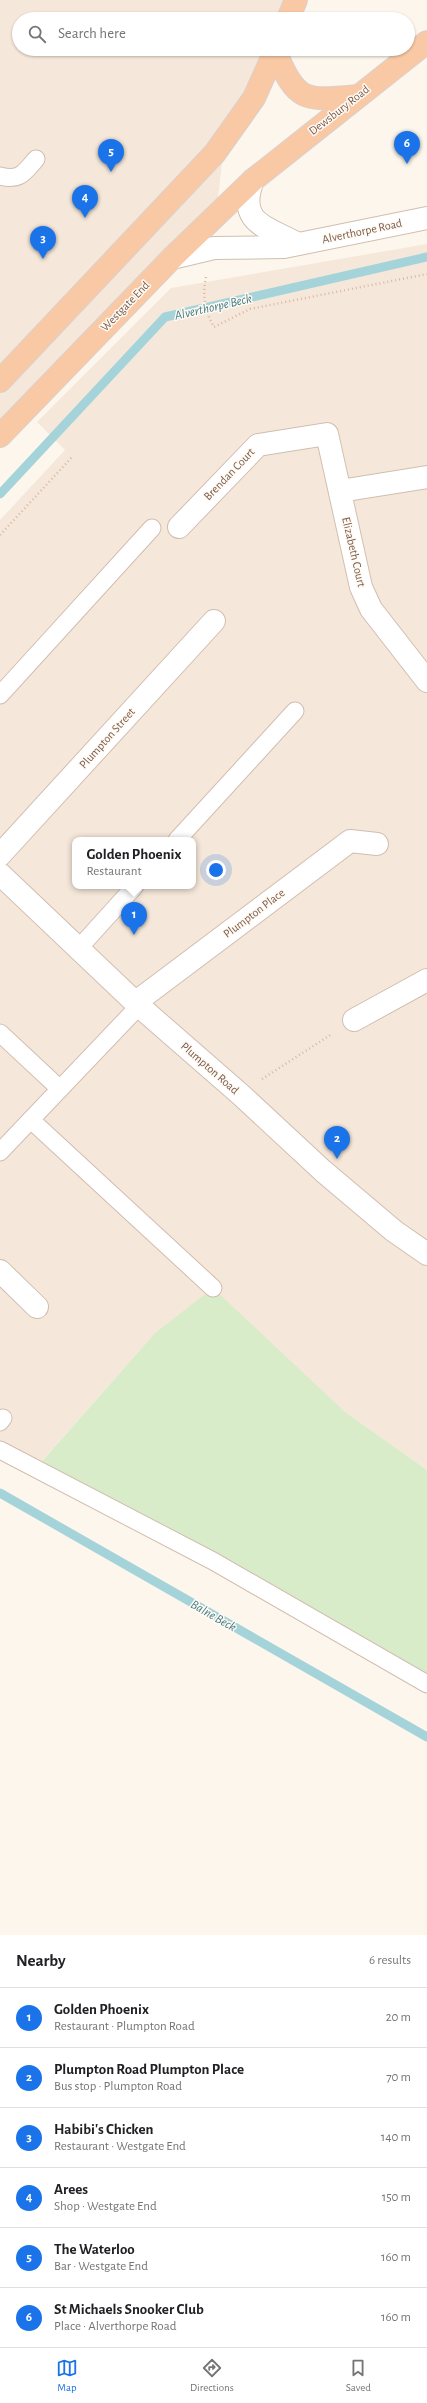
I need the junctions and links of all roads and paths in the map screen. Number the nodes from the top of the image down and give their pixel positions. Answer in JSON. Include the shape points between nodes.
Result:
{"nodes":[{"id":1,"x":296,"y":0,"type":"edge"},
{"id":2,"x":291,"y":12,"type":"edge"},
{"id":3,"x":427,"y":42,"type":"edge"},
{"id":4,"x":415,"y":51,"type":"edge"},
{"id":5,"x":272,"y":56,"type":"edge"},
{"id":6,"x":277,"y":56,"type":"edge"},
{"id":7,"x":409,"y":56,"type":"edge"},
{"id":8,"x":357,"y":96,"type":"junction"},
{"id":9,"x":36,"y":159,"type":"dead end"},
{"id":10,"x":0,"y":176,"type":"edge"},
{"id":11,"x":252,"y":180,"type":"junction"},
{"id":12,"x":427,"y":218,"type":"edge"},
{"id":13,"x":298,"y":244,"type":"junction"},
{"id":14,"x":172,"y":258,"type":"junction"},
{"id":15,"x":427,"y":274,"type":"edge"},
{"id":16,"x":203,"y":289,"type":"dead end"},
{"id":17,"x":0,"y":381,"type":"edge"},
{"id":18,"x":0,"y":436,"type":"edge"},
{"id":19,"x":73,"y":456,"type":"dead end"},
{"id":20,"x":427,"y":476,"type":"edge"},
{"id":21,"x":340,"y":491,"type":"junction"},
{"id":22,"x":179,"y":527,"type":"dead end"},
{"id":23,"x":152,"y":528,"type":"dead end"},
{"id":24,"x":0,"y":535,"type":"edge"},
{"id":25,"x":214,"y":621,"type":"dead end"},
{"id":26,"x":427,"y":681,"type":"edge"},
{"id":27,"x":0,"y":695,"type":"edge"},
{"id":28,"x":295,"y":711,"type":"dead end"},
{"id":29,"x":180,"y":837,"type":"edge"},
{"id":30,"x":377,"y":844,"type":"dead end"},
{"id":31,"x":0,"y":855,"type":"edge"},
{"id":32,"x":0,"y":874,"type":"edge"},
{"id":33,"x":132,"y":889,"type":"edge"},
{"id":34,"x":79,"y":948,"type":"junction"},
{"id":35,"x":427,"y":980,"type":"edge"},
{"id":36,"x":138,"y":1004,"type":"junction"},
{"id":37,"x":354,"y":1020,"type":"joint"},
{"id":38,"x":0,"y":1033,"type":"edge"},
{"id":39,"x":60,"y":1089,"type":"junction"},
{"id":40,"x":240,"y":1094,"type":"junction"},
{"id":41,"x":31,"y":1120,"type":"junction"},
{"id":42,"x":0,"y":1152,"type":"edge"},
{"id":43,"x":427,"y":1254,"type":"edge"},
{"id":44,"x":0,"y":1271,"type":"edge"},
{"id":45,"x":213,"y":1288,"type":"dead end"},
{"id":46,"x":37,"y":1307,"type":"dead end"},
{"id":47,"x":0,"y":1450,"type":"edge"},
{"id":48,"x":427,"y":1684,"type":"edge"}],
"edges":[{"from":1,"to":2,"type":"highway"},
{"from":3,"to":4,"type":"highway","name":"Dewsbury Road"},
{"from":5,"to":17,"type":"highway","via":[[254,98],[225,139],[187,183]]},
{"from":6,"to":8,"type":"highway","via":[[288,82],[308,97],[325,99]]},
{"from":7,"to":8,"type":"highway","name":"Dewsbury Road"},
{"from":8,"to":11,"type":"highway","name":"Dewsbury Road"},
{"from":9,"to":10,"type":"lane","via":[[20,176]]},
{"from":11,"to":13,"type":"street","via":[[248,197],[249,210],[255,221],[267,230]]},
{"from":11,"to":14,"type":"highway","name":"Westgate End"},
{"from":12,"to":13,"type":"street","name":"Alverthorpe Road"},
{"from":13,"to":14,"type":"street","name":"Alverthorpe Road","via":[[284,247],[214,248]]},
{"from":14,"to":18,"type":"highway","name":"Westgate End"},
{"from":15,"to":16,"type":"path","via":[[250,309],[214,327],[208,317]]},
{"from":19,"to":24,"type":"path"},
{"from":20,"to":21,"type":"street"},
{"from":21,"to":22,"type":"street","name":"Brendan Court","via":[[327,434],[258,445]]},
{"from":21,"to":26,"type":"street","name":"Elizabeth Court","via":[[361,587],[371,609]]},
{"from":23,"to":27,"type":"lane"},
{"from":25,"to":31,"type":"street","name":"Plumpton Street"},
{"from":28,"to":29,"type":"lane"},
{"from":30,"to":36,"type":"street","name":"Plumpton Place","via":[[350,841]]},
{"from":32,"to":34,"type":"street","name":"Plumpton Road"},
{"from":33,"to":34,"type":"lane"},
{"from":34,"to":36,"type":"street","name":"Plumpton Road"},
{"from":35,"to":37,"type":"street"},
{"from":36,"to":39,"type":"lane"},
{"from":36,"to":40,"type":"street","name":"Plumpton Road"},
{"from":37,"to":40,"type":"path"},
{"from":38,"to":39,"type":"lane"},
{"from":39,"to":41,"type":"lane"},
{"from":40,"to":43,"type":"street","name":"Plumpton Road","via":[[323,1171],[394,1231]]},
{"from":41,"to":42,"type":"lane"},
{"from":41,"to":45,"type":"lane"},
{"from":44,"to":46,"type":"street"},
{"from":47,"to":48,"type":"lane","via":[[213,1561]]}]}
